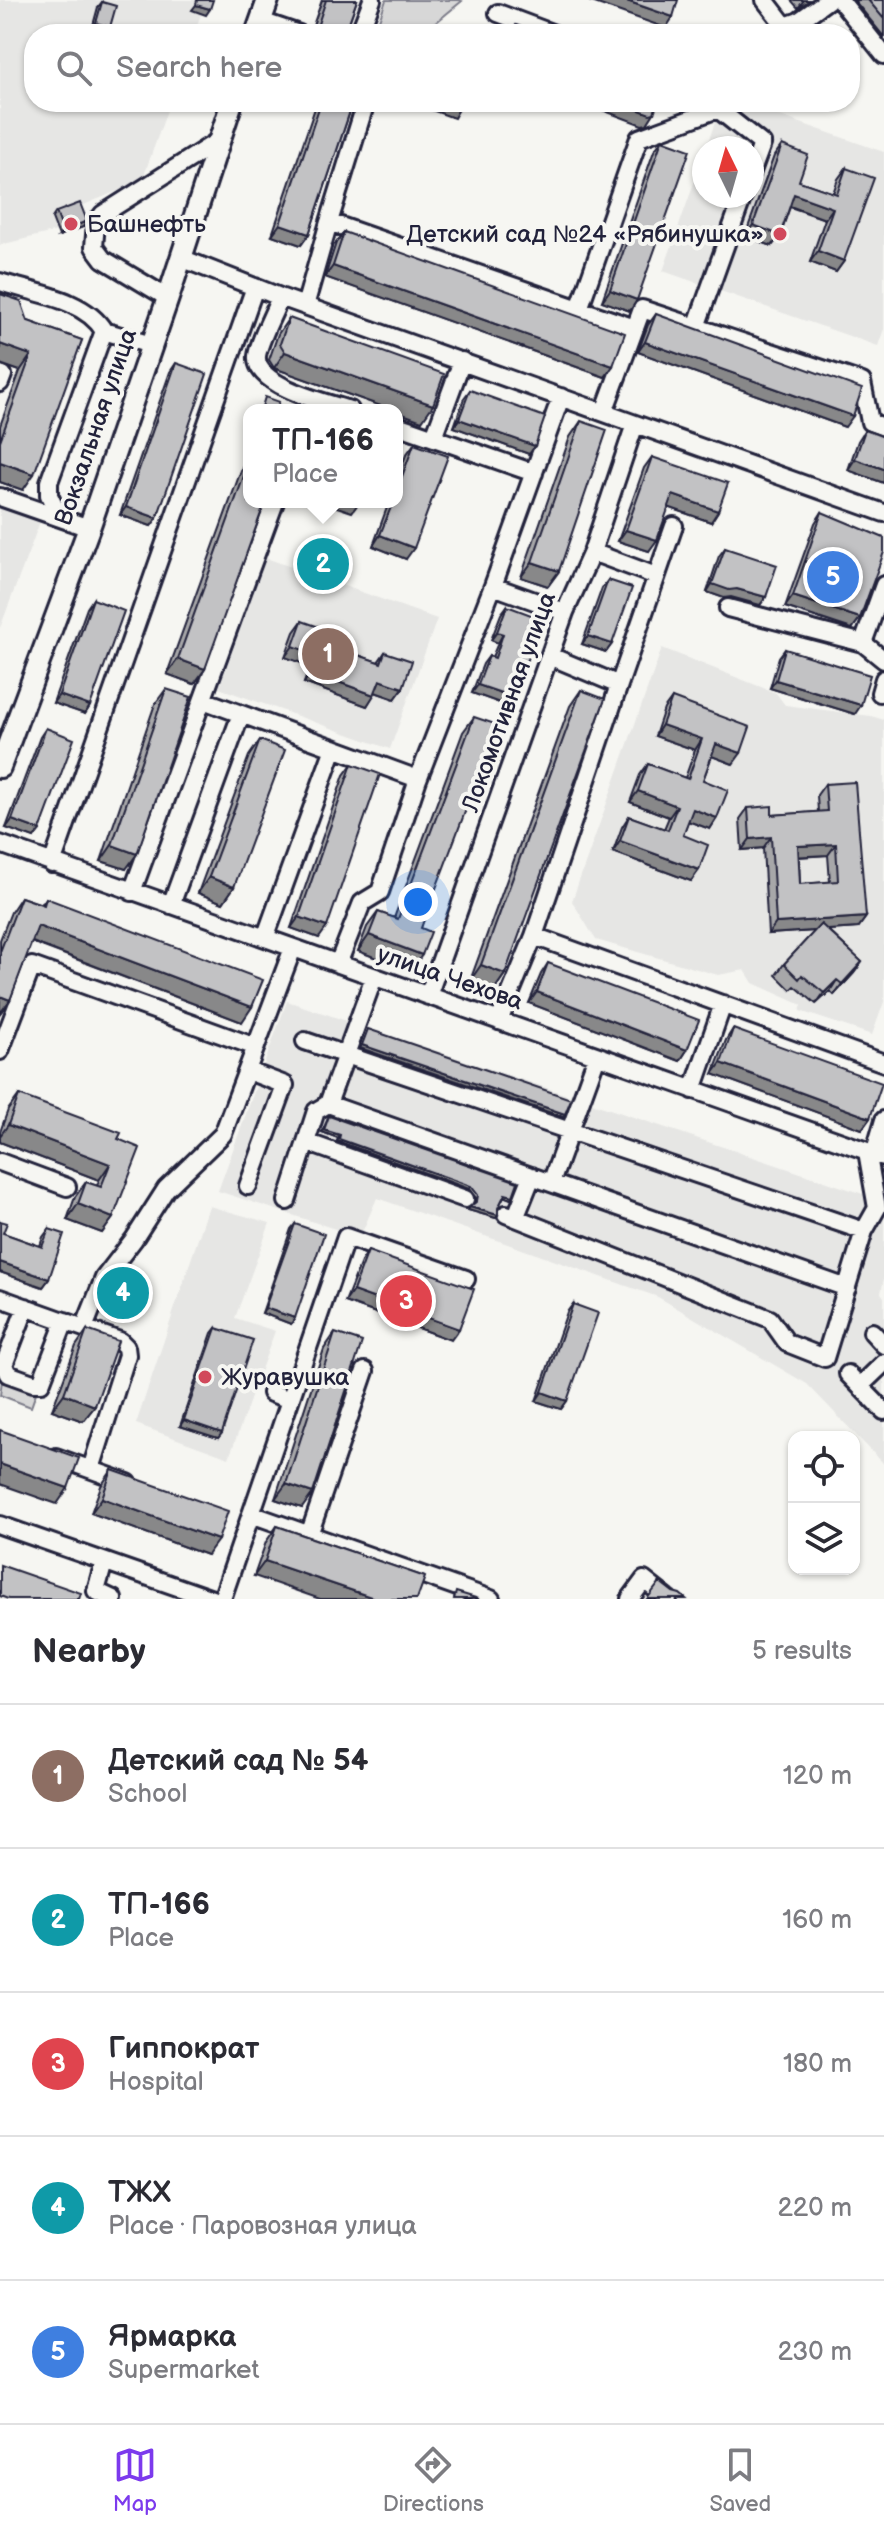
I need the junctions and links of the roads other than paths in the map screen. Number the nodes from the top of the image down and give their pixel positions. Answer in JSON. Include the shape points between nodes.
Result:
{"nodes":[{"id":1,"x":268,"y":0,"type":"edge"},
{"id":2,"x":372,"y":0,"type":"edge"},
{"id":3,"x":765,"y":0,"type":"edge"},
{"id":4,"x":828,"y":0,"type":"edge"},
{"id":5,"x":840,"y":0,"type":"edge"},
{"id":6,"x":498,"y":13,"type":"dead end"},
{"id":7,"x":259,"y":24,"type":"edge"},
{"id":8,"x":363,"y":24,"type":"edge"},
{"id":9,"x":527,"y":24,"type":"edge"},
{"id":10,"x":779,"y":24,"type":"edge"},
{"id":11,"x":793,"y":24,"type":"edge"},
{"id":12,"x":859,"y":24,"type":"edge"},
{"id":13,"x":860,"y":25,"type":"edge"},
{"id":14,"x":884,"y":55,"type":"edge"},
{"id":15,"x":228,"y":112,"type":"edge"},
{"id":16,"x":363,"y":112,"type":"edge"},
{"id":17,"x":702,"y":112,"type":"edge"},
{"id":18,"x":722,"y":112,"type":"edge"},
{"id":19,"x":752,"y":136,"type":"edge"},
{"id":20,"x":218,"y":141,"type":"junction"},
{"id":21,"x":739,"y":208,"type":"edge"},
{"id":22,"x":329,"y":222,"type":"junction"},
{"id":23,"x":181,"y":258,"type":"junction"},
{"id":24,"x":0,"y":282,"type":"edge"},
{"id":25,"x":255,"y":287,"type":"junction"},
{"id":26,"x":280,"y":297,"type":"junction"},
{"id":27,"x":168,"y":298,"type":"junction"},
{"id":28,"x":305,"y":306,"type":"junction"},
{"id":29,"x":579,"y":309,"type":"junction"},
{"id":30,"x":696,"y":327,"type":"junction"},
{"id":31,"x":635,"y":328,"type":"junction"},
{"id":32,"x":104,"y":331,"type":"junction"},
{"id":33,"x":151,"y":345,"type":"junction"},
{"id":34,"x":462,"y":361,"type":"junction"},
{"id":35,"x":0,"y":374,"type":"edge"},
{"id":36,"x":0,"y":383,"type":"edge"},
{"id":37,"x":561,"y":397,"type":"junction"},
{"id":38,"x":311,"y":404,"type":"edge"},
{"id":39,"x":604,"y":412,"type":"junction"},
{"id":40,"x":635,"y":424,"type":"junction"},
{"id":41,"x":403,"y":427,"type":"edge"},
{"id":42,"x":884,"y":427,"type":"edge"},
{"id":43,"x":434,"y":437,"type":"junction"},
{"id":44,"x":534,"y":473,"type":"junction"},
{"id":45,"x":0,"y":497,"type":"edge"},
{"id":46,"x":273,"y":508,"type":"edge"},
{"id":47,"x":884,"y":513,"type":"edge"},
{"id":48,"x":59,"y":517,"type":"junction"},
{"id":49,"x":674,"y":526,"type":"dead end"},
{"id":50,"x":89,"y":528,"type":"junction"},
{"id":51,"x":592,"y":552,"type":"junction"},
{"id":52,"x":656,"y":576,"type":"junction"},
{"id":53,"x":884,"y":585,"type":"edge"},
{"id":54,"x":493,"y":586,"type":"junction"},
{"id":55,"x":728,"y":608,"type":"dead end"},
{"id":56,"x":565,"y":612,"type":"junction"},
{"id":57,"x":863,"y":643,"type":"junction"},
{"id":58,"x":550,"y":656,"type":"junction"},
{"id":59,"x":884,"y":660,"type":"edge"},
{"id":60,"x":619,"y":685,"type":"junction"},
{"id":61,"x":203,"y":700,"type":"junction"},
{"id":62,"x":241,"y":714,"type":"junction"},
{"id":63,"x":334,"y":748,"type":"junction"},
{"id":64,"x":0,"y":767,"type":"edge"},
{"id":65,"x":418,"y":779,"type":"junction"},
{"id":66,"x":0,"y":844,"type":"edge"},
{"id":67,"x":52,"y":864,"type":"junction"},
{"id":68,"x":132,"y":892,"type":"junction"},
{"id":69,"x":171,"y":905,"type":"junction"},
{"id":70,"x":534,"y":936,"type":"junction"},
{"id":71,"x":265,"y":938,"type":"junction"},
{"id":72,"x":293,"y":948,"type":"junction"},
{"id":73,"x":338,"y":964,"type":"junction"},
{"id":74,"x":374,"y":977,"type":"junction"},
{"id":75,"x":428,"y":996,"type":"junction"},
{"id":76,"x":723,"y":1004,"type":"junction"},
{"id":77,"x":499,"y":1021,"type":"junction"},
{"id":78,"x":305,"y":1041,"type":"dead end"},
{"id":79,"x":256,"y":1047,"type":"junction"},
{"id":80,"x":0,"y":1051,"type":"edge"},
{"id":81,"x":346,"y":1055,"type":"junction"},
{"id":82,"x":597,"y":1056,"type":"junction"},
{"id":83,"x":884,"y":1063,"type":"edge"},
{"id":84,"x":248,"y":1071,"type":"junction"},
{"id":85,"x":693,"y":1090,"type":"junction"},
{"id":86,"x":328,"y":1104,"type":"junction"},
{"id":87,"x":884,"y":1120,"type":"edge"},
{"id":88,"x":570,"y":1131,"type":"junction"},
{"id":89,"x":306,"y":1142,"type":"junction"},
{"id":90,"x":875,"y":1154,"type":"edge"},
{"id":91,"x":0,"y":1162,"type":"edge"},
{"id":92,"x":532,"y":1176,"type":"junction"},
{"id":93,"x":551,"y":1183,"type":"junction"},
{"id":94,"x":248,"y":1186,"type":"dead end"},
{"id":95,"x":67,"y":1187,"type":"dead end"},
{"id":96,"x":465,"y":1199,"type":"dead end"},
{"id":97,"x":287,"y":1201,"type":"dead end"},
{"id":98,"x":880,"y":1205,"type":"edge"},
{"id":99,"x":864,"y":1231,"type":"junction"},
{"id":100,"x":466,"y":1279,"type":"dead end"},
{"id":101,"x":847,"y":1288,"type":"junction"},
{"id":102,"x":0,"y":1298,"type":"edge"},
{"id":103,"x":26,"y":1307,"type":"junction"},
{"id":104,"x":65,"y":1321,"type":"junction"},
{"id":105,"x":84,"y":1328,"type":"junction"},
{"id":106,"x":884,"y":1363,"type":"edge"},
{"id":107,"x":365,"y":1371,"type":"dead end"},
{"id":108,"x":271,"y":1393,"type":"dead end"},
{"id":109,"x":290,"y":1400,"type":"junction"},
{"id":110,"x":884,"y":1411,"type":"edge"},
{"id":111,"x":43,"y":1453,"type":"edge"},
{"id":112,"x":91,"y":1469,"type":"junction"},
{"id":113,"x":145,"y":1489,"type":"edge"},
{"id":114,"x":251,"y":1514,"type":"junction"},
{"id":115,"x":0,"y":1525,"type":"edge"},
{"id":116,"x":309,"y":1535,"type":"junction"},
{"id":117,"x":104,"y":1562,"type":"junction"},
{"id":118,"x":113,"y":1599,"type":"edge"},
{"id":119,"x":212,"y":1599,"type":"edge"},
{"id":120,"x":222,"y":1599,"type":"edge"},
{"id":121,"x":491,"y":1599,"type":"edge"},
{"id":122,"x":630,"y":1599,"type":"edge"},
{"id":123,"x":668,"y":1599,"type":"edge"}],
"edges":[{"from":1,"to":7,"type":"main road"},
{"from":2,"to":8,"type":"street"},
{"from":3,"to":10,"type":"street"},
{"from":4,"to":11,"type":"street"},
{"from":5,"to":12,"type":"street"},
{"from":6,"to":9,"type":"street"},
{"from":13,"to":14,"type":"street"},
{"from":15,"to":20,"type":"main road","name":"Вокзальная улица"},
{"from":16,"to":22,"type":"street"},
{"from":17,"to":29,"type":"street","via":[[639,138]]},
{"from":18,"to":19,"type":"street"},
{"from":20,"to":23,"type":"main road","name":"Вокзальная улица"},
{"from":20,"to":27,"type":"street","via":[[96,223],[94,247],[103,259]]},
{"from":21,"to":30,"type":"street"},
{"from":22,"to":28,"type":"street"},
{"from":22,"to":29,"type":"street"},
{"from":23,"to":25,"type":"street"},
{"from":23,"to":27,"type":"main road","name":"Вокзальная улица"},
{"from":24,"to":32,"type":"street","via":[[67,303],[91,315]]},
{"from":25,"to":26,"type":"street"},
{"from":25,"to":67,"type":"street"},
{"from":26,"to":28,"type":"street"},
{"from":26,"to":38,"type":"street","via":[[257,356],[259,368],[269,380]]},
{"from":27,"to":33,"type":"main road","name":"Вокзальная улица"},
{"from":28,"to":34,"type":"street"},
{"from":29,"to":31,"type":"street"},
{"from":30,"to":31,"type":"street","via":[[642,309]]},
{"from":30,"to":42,"type":"street","via":[[862,382],[870,422]]},
{"from":31,"to":39,"type":"street"},
{"from":32,"to":33,"type":"street"},
{"from":32,"to":48,"type":"street","via":[[49,482]]},
{"from":33,"to":50,"type":"main road","name":"Вокзальная улица"},
{"from":34,"to":37,"type":"street"},
{"from":34,"to":43,"type":"street"},
{"from":35,"to":36,"type":"street"},
{"from":37,"to":39,"type":"street"},
{"from":37,"to":44,"type":"street"},
{"from":39,"to":40,"type":"street"},
{"from":40,"to":47,"type":"street"},
{"from":40,"to":51,"type":"street","name":"Локомотивная улица"},
{"from":41,"to":43,"type":"street"},
{"from":43,"to":44,"type":"street"},
{"from":44,"to":54,"type":"street"},
{"from":45,"to":48,"type":"street"},
{"from":46,"to":61,"type":"street"},
{"from":48,"to":50,"type":"street"},
{"from":49,"to":52,"type":"street"},
{"from":50,"to":64,"type":"main road","name":"Вокзальная улица"},
{"from":51,"to":52,"type":"street"},
{"from":51,"to":56,"type":"street","name":"Локомотивная улица"},
{"from":52,"to":60,"type":"street"},
{"from":53,"to":57,"type":"street"},
{"from":54,"to":56,"type":"street"},
{"from":54,"to":65,"type":"street"},
{"from":55,"to":57,"type":"street"},
{"from":56,"to":58,"type":"street","name":"Локомотивная улица"},
{"from":57,"to":59,"type":"street"},
{"from":58,"to":60,"type":"street"},
{"from":58,"to":75,"type":"street","name":"Локомотивная улица"},
{"from":60,"to":70,"type":"street"},
{"from":61,"to":62,"type":"street"},
{"from":61,"to":68,"type":"street"},
{"from":62,"to":63,"type":"street"},
{"from":62,"to":69,"type":"street"},
{"from":63,"to":65,"type":"street"},
{"from":63,"to":71,"type":"street"},
{"from":65,"to":73,"type":"street","via":[[380,892],[362,903]]},
{"from":66,"to":67,"type":"street","name":"улица Чехова"},
{"from":67,"to":68,"type":"street","name":"улица Чехова"},
{"from":68,"to":69,"type":"street","name":"улица Чехова"},
{"from":69,"to":71,"type":"street","name":"улица Чехова"},
{"from":70,"to":76,"type":"street"},
{"from":70,"to":77,"type":"street"},
{"from":71,"to":72,"type":"street","name":"улица Чехова"},
{"from":72,"to":73,"type":"street","name":"улица Чехова"},
{"from":72,"to":79,"type":"street"},
{"from":73,"to":74,"type":"street","name":"улица Чехова"},
{"from":74,"to":75,"type":"street","name":"улица Чехова"},
{"from":74,"to":81,"type":"street"},
{"from":75,"to":77,"type":"street","name":"улица Чехова"},
{"from":76,"to":83,"type":"street"},
{"from":76,"to":85,"type":"street"},
{"from":77,"to":82,"type":"street","name":"улица Чехова"},
{"from":78,"to":81,"type":"street"},
{"from":79,"to":80,"type":"street","via":[[32,966]]},
{"from":79,"to":84,"type":"street"},
{"from":81,"to":86,"type":"street"},
{"from":81,"to":88,"type":"street"},
{"from":82,"to":85,"type":"street","name":"улица Чехова"},
{"from":82,"to":88,"type":"street"},
{"from":84,"to":94,"type":"street","via":[[285,1085]]},
{"from":84,"to":105,"type":"street","via":[[223,1134],[166,1189],[104,1278]]},
{"from":85,"to":90,"type":"street","name":"улица Чехова"},
{"from":86,"to":89,"type":"street","via":[[316,1111]]},
{"from":86,"to":92,"type":"street"},
{"from":87,"to":90,"type":"street"},
{"from":88,"to":93,"type":"street"},
{"from":88,"to":99,"type":"street"},
{"from":89,"to":96,"type":"street"},
{"from":89,"to":97,"type":"street"},
{"from":90,"to":98,"type":"street"},
{"from":91,"to":95,"type":"street"},
{"from":92,"to":93,"type":"street"},
{"from":92,"to":101,"type":"street","via":[[511,1215],[770,1319],[787,1343],[825,1358]]},
{"from":93,"to":101,"type":"street"},
{"from":98,"to":99,"type":"street"},
{"from":99,"to":101,"type":"street"},
{"from":100,"to":109,"type":"street","via":[[346,1237]]},
{"from":102,"to":103,"type":"street"},
{"from":103,"to":104,"type":"street"},
{"from":103,"to":104,"type":"street","via":[[4,1365],[8,1374],[33,1383],[41,1383]]},
{"from":104,"to":105,"type":"street"},
{"from":105,"to":112,"type":"street","via":[[120,1341],[127,1350]]},
{"from":106,"to":110,"type":"street","via":[[854,1380]]},
{"from":107,"to":116,"type":"street"},
{"from":108,"to":109,"type":"street"},
{"from":109,"to":114,"type":"street"},
{"from":111,"to":112,"type":"street"},
{"from":112,"to":113,"type":"street"},
{"from":114,"to":116,"type":"street"},
{"from":114,"to":120,"type":"street"},
{"from":115,"to":117,"type":"street"},
{"from":116,"to":121,"type":"street"},
{"from":117,"to":118,"type":"street","via":[[96,1591]]},
{"from":117,"to":119,"type":"street"},
{"from":122,"to":123,"type":"street","via":[[644,1580]]}]}
